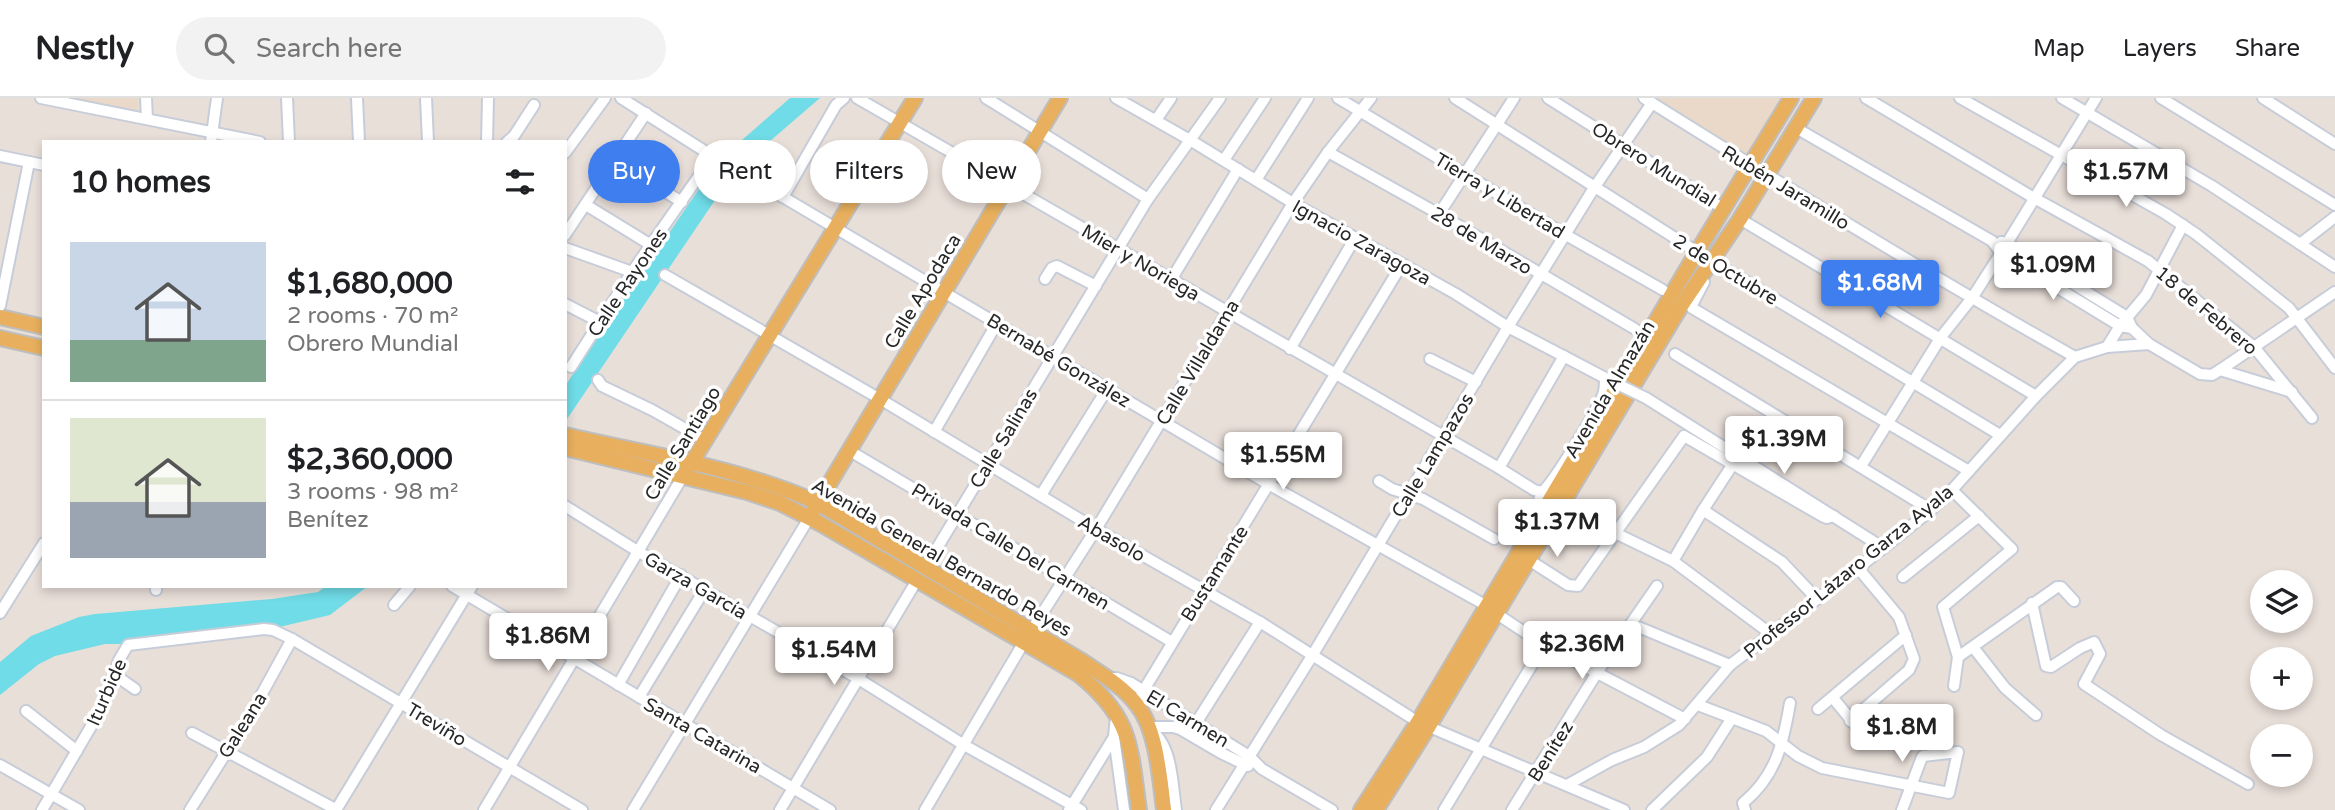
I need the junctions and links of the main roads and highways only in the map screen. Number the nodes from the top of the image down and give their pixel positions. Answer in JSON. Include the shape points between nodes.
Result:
{"nodes":[{"id":1,"x":915,"y":98,"type":"edge"},
{"id":2,"x":1060,"y":98,"type":"edge"},
{"id":3,"x":1791,"y":98,"type":"edge"},
{"id":4,"x":1814,"y":98,"type":"edge"},
{"id":5,"x":0,"y":317,"type":"edge"},
{"id":6,"x":42,"y":327,"type":"edge"},
{"id":7,"x":0,"y":338,"type":"edge"},
{"id":8,"x":42,"y":348,"type":"edge"},
{"id":9,"x":567,"y":436,"type":"edge"},
{"id":10,"x":567,"y":448,"type":"edge"},
{"id":11,"x":687,"y":470,"type":"junction"},
{"id":12,"x":818,"y":503,"type":"junction"},
{"id":13,"x":809,"y":518,"type":"junction"},
{"id":14,"x":921,"y":574,"type":"junction"},
{"id":15,"x":1492,"y":610,"type":"junction"},
{"id":16,"x":1027,"y":637,"type":"junction"},
{"id":17,"x":1423,"y":724,"type":"junction"},
{"id":18,"x":1139,"y":810,"type":"edge"},
{"id":19,"x":1164,"y":810,"type":"edge"},
{"id":20,"x":1361,"y":810,"type":"edge"},
{"id":21,"x":1376,"y":810,"type":"edge"}],
"edges":[{"from":1,"to":11,"type":"main road","name":"Calle Santiago"},
{"from":2,"to":12,"type":"main road","name":"Calle Apodaca"},
{"from":3,"to":15,"type":"main road","name":"Avenida Almazán","via":[[1526,540]]},
{"from":4,"to":15,"type":"main road","name":"Avenida Almazán","via":[[1681,306],[1529,561]]},
{"from":5,"to":6,"type":"main road"},
{"from":7,"to":8,"type":"main road"},
{"from":9,"to":11,"type":"main road","name":"Avenida General Bernardo Reyes"},
{"from":10,"to":11,"type":"main road","name":"Avenida General Bernardo Reyes"},
{"from":11,"to":12,"type":"main road","name":"Avenida General Bernardo Reyes","via":[[751,477]]},
{"from":11,"to":13,"type":"main road","name":"Avenida General Bernardo Reyes"},
{"from":12,"to":13,"type":"main road","name":"Calle Apodaca"},
{"from":12,"to":14,"type":"main road","name":"Avenida General Bernardo Reyes"},
{"from":13,"to":14,"type":"main road","name":"Avenida General Bernardo Reyes"},
{"from":14,"to":16,"type":"main road","name":"Avenida General Bernardo Reyes"},
{"from":15,"to":17,"type":"main road","name":"Avenida Almazán"},
{"from":16,"to":18,"type":"main road","name":"Avenida General Bernardo Reyes","via":[[1097,690],[1117,713],[1126,733]]},
{"from":16,"to":19,"type":"main road","name":"Avenida General Bernardo Reyes","via":[[1140,697]]},
{"from":17,"to":20,"type":"main road","name":"Avenida Almazán"},
{"from":17,"to":21,"type":"main road","name":"Avenida Almazán"}]}
